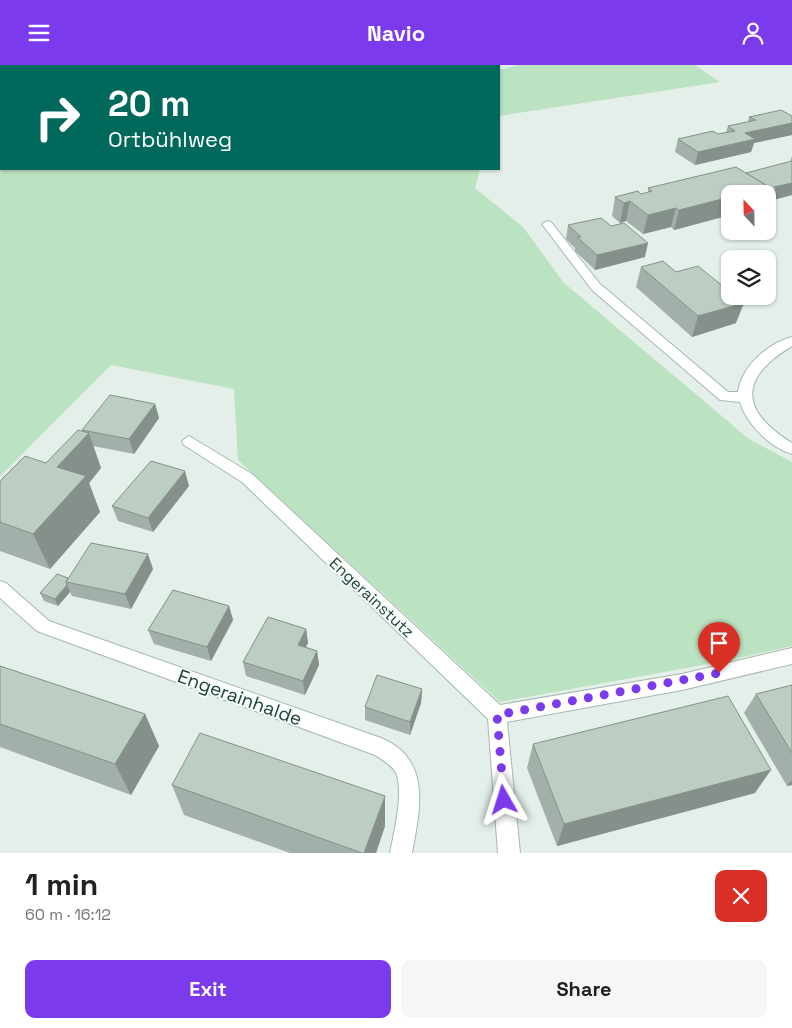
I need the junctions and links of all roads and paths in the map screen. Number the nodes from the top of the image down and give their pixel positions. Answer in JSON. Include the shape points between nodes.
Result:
{"nodes":[{"id":1,"x":547,"y":224,"type":"dead end"},
{"id":2,"x":792,"y":341,"type":"edge"},
{"id":3,"x":744,"y":397,"type":"junction"},
{"id":4,"x":189,"y":441,"type":"dead end"},
{"id":5,"x":792,"y":449,"type":"edge"},
{"id":6,"x":0,"y":588,"type":"edge"},
{"id":7,"x":792,"y":656,"type":"edge"},
{"id":8,"x":497,"y":715,"type":"junction"},
{"id":9,"x":401,"y":853,"type":"edge"},
{"id":10,"x":509,"y":853,"type":"edge"}],
"edges":[{"from":1,"to":3,"type":"street","via":[[596,287],[725,397]]},
{"from":2,"to":3,"type":"street","via":[[755,367],[747,378]]},
{"from":3,"to":5,"type":"street","via":[[763,427]]},
{"from":4,"to":8,"type":"street","name":"Engerainstutz","via":[[247,478]]},
{"from":6,"to":9,"type":"street","name":"Engerainhalde","via":[[43,626],[381,748],[397,758],[405,770],[408,787],[406,830]]},
{"from":7,"to":8,"type":"street","via":[[682,682]]},
{"from":8,"to":10,"type":"street"}]}
